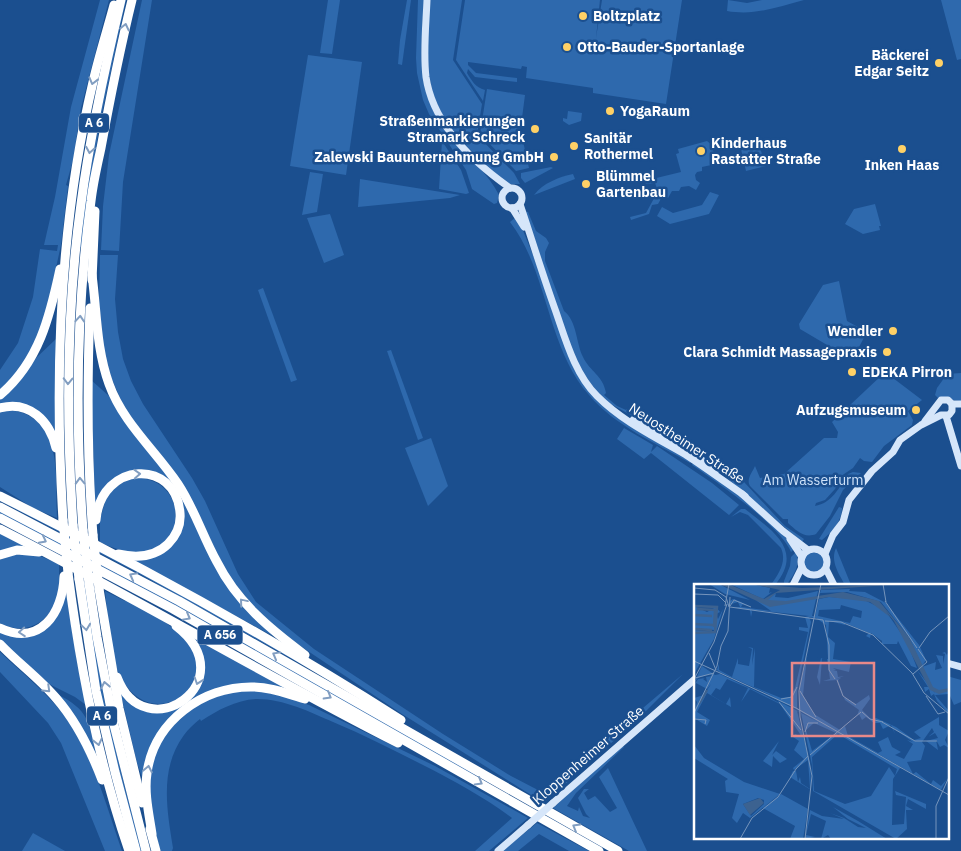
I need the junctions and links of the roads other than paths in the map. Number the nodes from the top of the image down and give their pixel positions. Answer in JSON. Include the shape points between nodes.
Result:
{"nodes":[{"id":1,"x":115,"y":0,"type":"edge"},
{"id":2,"x":121,"y":0,"type":"edge"},
{"id":3,"x":132,"y":0,"type":"edge"},
{"id":4,"x":427,"y":0,"type":"edge"},
{"id":5,"x":489,"y":173,"type":"junction"},
{"id":6,"x":510,"y":188,"type":"junction"},
{"id":7,"x":503,"y":194,"type":"junction"},
{"id":8,"x":520,"y":204,"type":"junction"},
{"id":9,"x":512,"y":208,"type":"junction"},
{"id":10,"x":530,"y":237,"type":"junction"},
{"id":11,"x":79,"y":251,"type":"junction"},
{"id":12,"x":92,"y":275,"type":"junction"},
{"id":13,"x":0,"y":395,"type":"edge"},
{"id":14,"x":952,"y":404,"type":"junction"},
{"id":15,"x":961,"y":404,"type":"edge"},
{"id":16,"x":0,"y":408,"type":"edge"},
{"id":17,"x":936,"y":408,"type":"junction"},
{"id":18,"x":943,"y":415,"type":"junction"},
{"id":19,"x":921,"y":425,"type":"junction"},
{"id":20,"x":60,"y":463,"type":"junction"},
{"id":21,"x":961,"y":466,"type":"edge"},
{"id":22,"x":0,"y":494,"type":"edge"},
{"id":23,"x":0,"y":507,"type":"edge"},
{"id":24,"x":0,"y":518,"type":"edge"},
{"id":25,"x":0,"y":529,"type":"edge"},
{"id":26,"x":783,"y":531,"type":"junction"},
{"id":27,"x":93,"y":535,"type":"junction"},
{"id":28,"x":833,"y":535,"type":"junction"},
{"id":29,"x":817,"y":549,"type":"junction"},
{"id":30,"x":808,"y":550,"type":"junction"},
{"id":31,"x":107,"y":551,"type":"junction"},
{"id":32,"x":49,"y":554,"type":"junction"},
{"id":33,"x":825,"y":554,"type":"junction"},
{"id":34,"x":0,"y":555,"type":"edge"},
{"id":35,"x":802,"y":558,"type":"junction"},
{"id":36,"x":802,"y":567,"type":"junction"},
{"id":37,"x":826,"y":569,"type":"junction"},
{"id":38,"x":66,"y":572,"type":"junction"},
{"id":39,"x":808,"y":574,"type":"junction"},
{"id":40,"x":818,"y":575,"type":"junction"},
{"id":41,"x":794,"y":584,"type":"edge"},
{"id":42,"x":795,"y":584,"type":"edge"},
{"id":43,"x":832,"y":584,"type":"edge"},
{"id":44,"x":833,"y":584,"type":"edge"},
{"id":45,"x":160,"y":613,"type":"junction"},
{"id":46,"x":0,"y":628,"type":"edge"},
{"id":47,"x":0,"y":644,"type":"edge"},
{"id":48,"x":110,"y":660,"type":"junction"},
{"id":49,"x":948,"y":663,"type":"edge"},
{"id":50,"x":948,"y":668,"type":"edge"},
{"id":51,"x":961,"y":669,"type":"edge"},
{"id":52,"x":323,"y":671,"type":"junction"},
{"id":53,"x":694,"y":680,"type":"edge"},
{"id":54,"x":321,"y":703,"type":"junction"},
{"id":55,"x":424,"y":740,"type":"junction"},
{"id":56,"x":436,"y":758,"type":"junction"},
{"id":57,"x":118,"y":820,"type":"junction"},
{"id":58,"x":152,"y":834,"type":"junction"},
{"id":59,"x":129,"y":851,"type":"edge"},
{"id":60,"x":136,"y":851,"type":"edge"},
{"id":61,"x":146,"y":851,"type":"edge"},
{"id":62,"x":156,"y":851,"type":"edge"},
{"id":63,"x":498,"y":851,"type":"edge"},
{"id":64,"x":599,"y":851,"type":"edge"},
{"id":65,"x":618,"y":851,"type":"edge"}],
"edges":[{"from":1,"to":11,"type":"highway","one_way":true,"via":[[93,82],[77,163]]},
{"from":2,"to":11,"type":"highway","number":"A 6","one_way":true,"via":[[93,130],[81,205]]},
{"from":11,"to":3,"type":"highway","number":"A 6","one_way":true},
{"from":4,"to":5,"type":"main road","name":"Neuostheimer Straße","via":[[425,70],[432,100],[454,137]]},
{"from":5,"to":6,"type":"main road","name":"Neuostheimer Straße"},
{"from":5,"to":7,"type":"main road","name":"Neuostheimer Straße"},
{"from":6,"to":7,"type":"main road"},
{"from":6,"to":8,"type":"main road","name":"Neuostheimer Straße","via":[[521,193]]},
{"from":7,"to":9,"type":"main road","name":"Neuostheimer Straße","via":[[504,204]]},
{"from":8,"to":9,"type":"main road"},
{"from":8,"to":10,"type":"main road","name":"Neuostheimer Straße"},
{"from":9,"to":10,"type":"main road","name":"Neuostheimer Straße"},
{"from":10,"to":26,"type":"main road","name":"Neuostheimer Straße","via":[[567,343],[589,386],[615,411],[713,467]]},
{"from":11,"to":12,"type":"highway"},
{"from":11,"to":13,"type":"highway","via":[[62,260],[50,312],[35,351],[21,374]]},
{"from":11,"to":20,"type":"highway","via":[[60,329]]},
{"from":11,"to":60,"type":"highway","number":"A 6","one_way":true,"bridge":true,"via":[[71,308],[68,402],[73,525],[98,701]]},
{"from":61,"to":11,"type":"highway","number":"A 6","one_way":true,"bridge":true,"via":[[114,725],[89,584],[79,468]]},
{"from":12,"to":27,"type":"highway","via":[[87,395]]},
{"from":52,"to":12,"type":"highway","one_way":true,"via":[[268,627],[239,596],[217,562],[184,493],[116,401],[101,358]]},
{"from":14,"to":15,"type":"main road"},
{"from":14,"to":17,"type":"main road","via":[[941,400]]},
{"from":14,"to":18,"type":"main road","via":[[952,411]]},
{"from":16,"to":20,"type":"highway","via":[[22,407],[40,417],[52,433]]},
{"from":17,"to":18,"type":"main road"},
{"from":17,"to":19,"type":"main road"},
{"from":18,"to":19,"type":"main road"},
{"from":18,"to":21,"type":"main road"},
{"from":19,"to":28,"type":"main road","via":[[900,440],[893,452],[852,495],[843,522]]},
{"from":20,"to":38,"type":"highway","bridge":true},
{"from":22,"to":31,"type":"highway"},
{"from":55,"to":23,"type":"highway","number":"A 656","one_way":true,"via":[[178,601]]},
{"from":24,"to":56,"type":"highway","number":"A 656","one_way":true,"via":[[173,609]]},
{"from":25,"to":32,"type":"highway"},
{"from":26,"to":30,"type":"main road","name":"Neuostheimer Straße"},
{"from":26,"to":35,"type":"main road","name":"Neuostheimer Straße"},
{"from":27,"to":31,"type":"highway","one_way":true,"via":[[100,499],[118,479],[130,474],[145,474],[160,479],[171,488],[178,502],[180,517],[175,535],[167,546],[140,557]]},
{"from":27,"to":48,"type":"highway","bridge":true},
{"from":28,"to":29,"type":"main road"},
{"from":28,"to":33,"type":"main road"},
{"from":29,"to":30,"type":"main road"},
{"from":29,"to":33,"type":"main road"},
{"from":30,"to":35,"type":"main road"},
{"from":31,"to":52,"type":"highway"},
{"from":32,"to":34,"type":"highway","via":[[17,550]]},
{"from":32,"to":45,"type":"highway"},
{"from":33,"to":37,"type":"main road"},
{"from":35,"to":36,"type":"main road"},
{"from":36,"to":39,"type":"main road"},
{"from":36,"to":41,"type":"main road"},
{"from":37,"to":40,"type":"main road"},
{"from":37,"to":44,"type":"main road"},
{"from":38,"to":46,"type":"highway","one_way":true,"via":[[60,604],[49,621],[34,631],[24,633]]},
{"from":38,"to":57,"type":"highway","one_way":true,"via":[[86,688]]},
{"from":39,"to":40,"type":"main road"},
{"from":39,"to":42,"type":"main road"},
{"from":40,"to":43,"type":"main road"},
{"from":45,"to":48,"type":"highway","one_way":true,"via":[[188,638],[199,656],[198,681],[187,699],[165,708],[139,704],[124,691]]},
{"from":45,"to":54,"type":"highway"},
{"from":47,"to":57,"type":"highway","one_way":true,"via":[[49,690],[66,711],[93,757]]},
{"from":48,"to":58,"type":"highway","via":[[129,750]]},
{"from":49,"to":51,"type":"main road"},
{"from":50,"to":51,"type":"main road"},
{"from":52,"to":55,"type":"highway","via":[[403,722]]},
{"from":53,"to":63,"type":"main road","name":"Kloppenheimer Straße","bridge":true},
{"from":54,"to":56,"type":"highway"},
{"from":58,"to":54,"type":"highway","one_way":true,"via":[[146,784],[148,765],[162,733],[186,708],[215,692],[246,687],[268,688]]},
{"from":65,"to":55,"type":"highway","number":"A 656","one_way":true},
{"from":56,"to":64,"type":"highway","number":"A 656","one_way":true},
{"from":57,"to":59,"type":"highway"},
{"from":58,"to":62,"type":"highway"}]}
